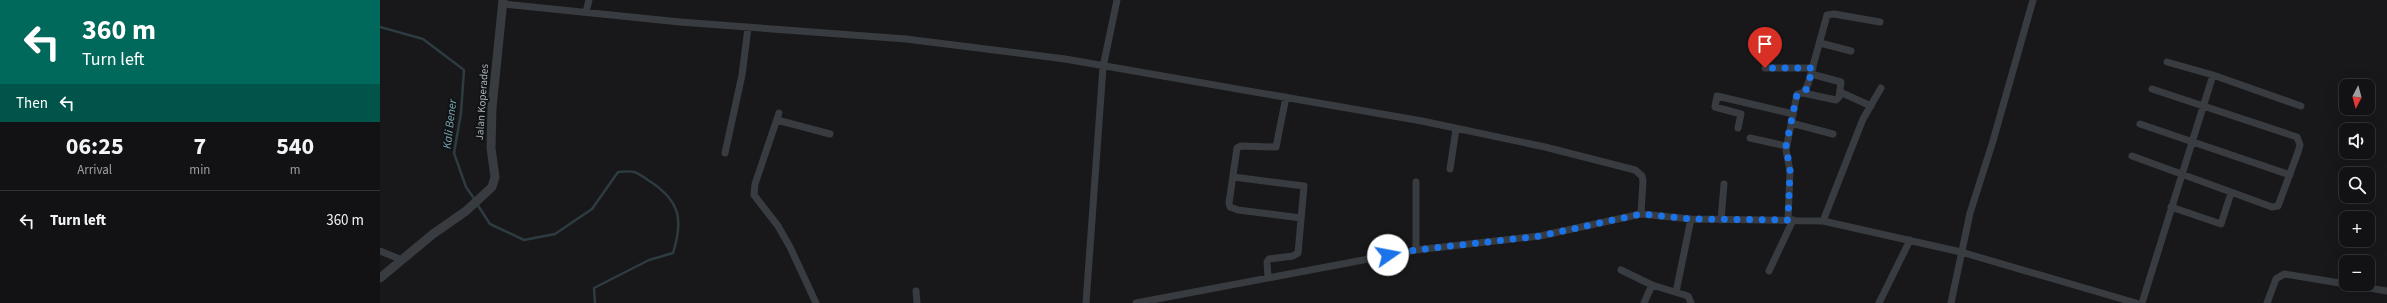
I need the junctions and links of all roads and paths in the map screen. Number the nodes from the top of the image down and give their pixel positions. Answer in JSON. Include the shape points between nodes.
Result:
{"nodes":[{"id":1,"x":589,"y":0,"type":"edge"},
{"id":2,"x":1117,"y":0,"type":"edge"},
{"id":3,"x":2033,"y":0,"type":"edge"},
{"id":4,"x":503,"y":2,"type":"edge"},
{"id":5,"x":530,"y":3,"type":"edge"},
{"id":6,"x":586,"y":12,"type":"junction"},
{"id":7,"x":1880,"y":22,"type":"dead end"},
{"id":8,"x":748,"y":28,"type":"junction"},
{"id":9,"x":1820,"y":43,"type":"junction"},
{"id":10,"x":1851,"y":51,"type":"dead end"},
{"id":11,"x":2167,"y":62,"type":"dead end"},
{"id":12,"x":1103,"y":67,"type":"junction"},
{"id":13,"x":1765,"y":68,"type":"dead end"},
{"id":14,"x":1812,"y":71,"type":"junction"},
{"id":15,"x":2213,"y":75,"type":"junction"},
{"id":16,"x":1881,"y":88,"type":"dead end"},
{"id":17,"x":2152,"y":89,"type":"dead end"},
{"id":18,"x":1840,"y":92,"type":"junction"},
{"id":19,"x":1803,"y":93,"type":"junction"},
{"id":20,"x":1286,"y":98,"type":"junction"},
{"id":21,"x":1744,"y":102,"type":"junction"},
{"id":22,"x":1871,"y":106,"type":"junction"},
{"id":23,"x":2301,"y":106,"type":"dead end"},
{"id":24,"x":2203,"y":107,"type":"junction"},
{"id":25,"x":779,"y":113,"type":"dead end"},
{"id":26,"x":1741,"y":114,"type":"junction"},
{"id":27,"x":1793,"y":114,"type":"junction"},
{"id":28,"x":777,"y":120,"type":"junction"},
{"id":29,"x":1791,"y":123,"type":"junction"},
{"id":30,"x":2140,"y":124,"type":"dead end"},
{"id":31,"x":1738,"y":128,"type":"dead end"},
{"id":32,"x":1456,"y":129,"type":"junction"},
{"id":33,"x":830,"y":134,"type":"dead end"},
{"id":34,"x":1833,"y":134,"type":"dead end"},
{"id":35,"x":1750,"y":138,"type":"dead end"},
{"id":36,"x":2191,"y":141,"type":"junction"},
{"id":37,"x":1786,"y":146,"type":"junction"},
{"id":38,"x":725,"y":153,"type":"dead end"},
{"id":39,"x":2132,"y":156,"type":"dead end"},
{"id":40,"x":1450,"y":169,"type":"dead end"},
{"id":41,"x":2181,"y":175,"type":"junction"},
{"id":42,"x":2290,"y":175,"type":"junction"},
{"id":43,"x":1233,"y":177,"type":"junction"},
{"id":44,"x":1416,"y":182,"type":"dead end"},
{"id":45,"x":1724,"y":184,"type":"dead end"},
{"id":46,"x":2230,"y":193,"type":"junction"},
{"id":47,"x":2171,"y":207,"type":"junction"},
{"id":48,"x":1641,"y":214,"type":"junction"},
{"id":49,"x":1301,"y":218,"type":"junction"},
{"id":50,"x":1691,"y":219,"type":"junction"},
{"id":51,"x":1721,"y":220,"type":"junction"},
{"id":52,"x":1791,"y":220,"type":"junction"},
{"id":53,"x":1823,"y":221,"type":"junction"},
{"id":54,"x":1910,"y":240,"type":"junction"},
{"id":55,"x":380,"y":250,"type":"edge"},
{"id":56,"x":1416,"y":250,"type":"junction"},
{"id":57,"x":1961,"y":252,"type":"junction"},
{"id":58,"x":402,"y":260,"type":"junction"},
{"id":59,"x":1621,"y":270,"type":"dead end"},
{"id":60,"x":1769,"y":271,"type":"dead end"},
{"id":61,"x":1268,"y":277,"type":"junction"},
{"id":62,"x":380,"y":278,"type":"edge"},
{"id":63,"x":2339,"y":283,"type":"edge"},
{"id":64,"x":1652,"y":285,"type":"junction"},
{"id":65,"x":2375,"y":289,"type":"edge"},
{"id":66,"x":916,"y":291,"type":"dead end"},
{"id":67,"x":2387,"y":291,"type":"edge"},
{"id":68,"x":1676,"y":292,"type":"junction"},
{"id":69,"x":816,"y":303,"type":"edge"},
{"id":70,"x":917,"y":303,"type":"edge"},
{"id":71,"x":1086,"y":303,"type":"edge"},
{"id":72,"x":1136,"y":303,"type":"edge"},
{"id":73,"x":1644,"y":303,"type":"edge"},
{"id":74,"x":1691,"y":303,"type":"edge"},
{"id":75,"x":1879,"y":303,"type":"edge"},
{"id":76,"x":1951,"y":303,"type":"edge"},
{"id":77,"x":2136,"y":303,"type":"edge"},
{"id":78,"x":2142,"y":303,"type":"edge"},
{"id":79,"x":2267,"y":303,"type":"edge"}],
"edges":[{"from":1,"to":6,"type":"street"},
{"from":2,"to":12,"type":"street"},
{"from":3,"to":57,"type":"street","via":[[1970,213]]},
{"from":4,"to":5,"type":"street"},
{"from":4,"to":58,"type":"street","name":"Jalan Koperades","via":[[492,108],[491,148],[494,182],[466,212],[433,234]]},
{"from":5,"to":6,"type":"street"},
{"from":6,"to":8,"type":"street"},
{"from":7,"to":9,"type":"street","via":[[1828,14]]},
{"from":8,"to":12,"type":"street","via":[[906,39],[1065,59]]},
{"from":8,"to":38,"type":"street","via":[[742,76]]},
{"from":9,"to":10,"type":"street"},
{"from":9,"to":14,"type":"street"},
{"from":11,"to":15,"type":"street"},
{"from":12,"to":20,"type":"street"},
{"from":12,"to":71,"type":"street"},
{"from":13,"to":14,"type":"street"},
{"from":14,"to":18,"type":"street","via":[[1841,82]]},
{"from":14,"to":19,"type":"street"},
{"from":15,"to":23,"type":"street"},
{"from":15,"to":24,"type":"street"},
{"from":16,"to":22,"type":"street"},
{"from":17,"to":24,"type":"street"},
{"from":18,"to":19,"type":"street","via":[[1836,100]]},
{"from":18,"to":22,"type":"street"},
{"from":19,"to":27,"type":"street","via":[[1797,94]]},
{"from":20,"to":32,"type":"street"},
{"from":20,"to":43,"type":"street","via":[[1278,145],[1273,148],[1238,147]]},
{"from":21,"to":26,"type":"street"},
{"from":21,"to":26,"type":"street","via":[[1717,96],[1716,98],[1716,107]]},
{"from":21,"to":27,"type":"street"},
{"from":22,"to":53,"type":"street"},
{"from":24,"to":36,"type":"street"},
{"from":24,"to":42,"type":"street","via":[[2297,138],[2300,145]]},
{"from":25,"to":28,"type":"street"},
{"from":26,"to":31,"type":"street"},
{"from":27,"to":29,"type":"street"},
{"from":28,"to":33,"type":"street"},
{"from":28,"to":69,"type":"street","via":[[755,184],[754,195],[778,226]]},
{"from":29,"to":34,"type":"street"},
{"from":29,"to":37,"type":"street"},
{"from":30,"to":36,"type":"street"},
{"from":32,"to":40,"type":"street"},
{"from":32,"to":48,"type":"street","via":[[1545,147],[1635,170],[1643,180]]},
{"from":35,"to":37,"type":"street"},
{"from":36,"to":41,"type":"street"},
{"from":36,"to":42,"type":"street"},
{"from":37,"to":52,"type":"street","via":[[1790,170]]},
{"from":39,"to":41,"type":"street"},
{"from":41,"to":46,"type":"street"},
{"from":41,"to":47,"type":"street"},
{"from":42,"to":46,"type":"street","via":[[2278,206],[2275,207]]},
{"from":43,"to":49,"type":"street","via":[[1230,207]]},
{"from":43,"to":49,"type":"street","via":[[1303,184]]},
{"from":44,"to":56,"type":"street"},
{"from":45,"to":51,"type":"street"},
{"from":46,"to":47,"type":"street","via":[[2221,224]]},
{"from":47,"to":78,"type":"street"},
{"from":48,"to":50,"type":"street"},
{"from":48,"to":56,"type":"street","via":[[1540,236]]},
{"from":49,"to":61,"type":"street","via":[[1298,253],[1269,259]]},
{"from":50,"to":51,"type":"street"},
{"from":50,"to":68,"type":"street"},
{"from":51,"to":52,"type":"street"},
{"from":52,"to":53,"type":"street"},
{"from":52,"to":60,"type":"street"},
{"from":53,"to":54,"type":"street"},
{"from":54,"to":57,"type":"street"},
{"from":54,"to":75,"type":"street"},
{"from":55,"to":58,"type":"street"},
{"from":56,"to":61,"type":"street"},
{"from":57,"to":76,"type":"street"},
{"from":57,"to":77,"type":"street"},
{"from":58,"to":62,"type":"street","name":"Jalan Koperades"},
{"from":59,"to":64,"type":"street"},
{"from":61,"to":72,"type":"street"},
{"from":63,"to":79,"type":"street","via":[[2284,274],[2276,279]]},
{"from":64,"to":68,"type":"street"},
{"from":64,"to":73,"type":"street"},
{"from":65,"to":67,"type":"street"},
{"from":66,"to":70,"type":"street"},
{"from":68,"to":74,"type":"street","via":[[1690,298]]}]}
